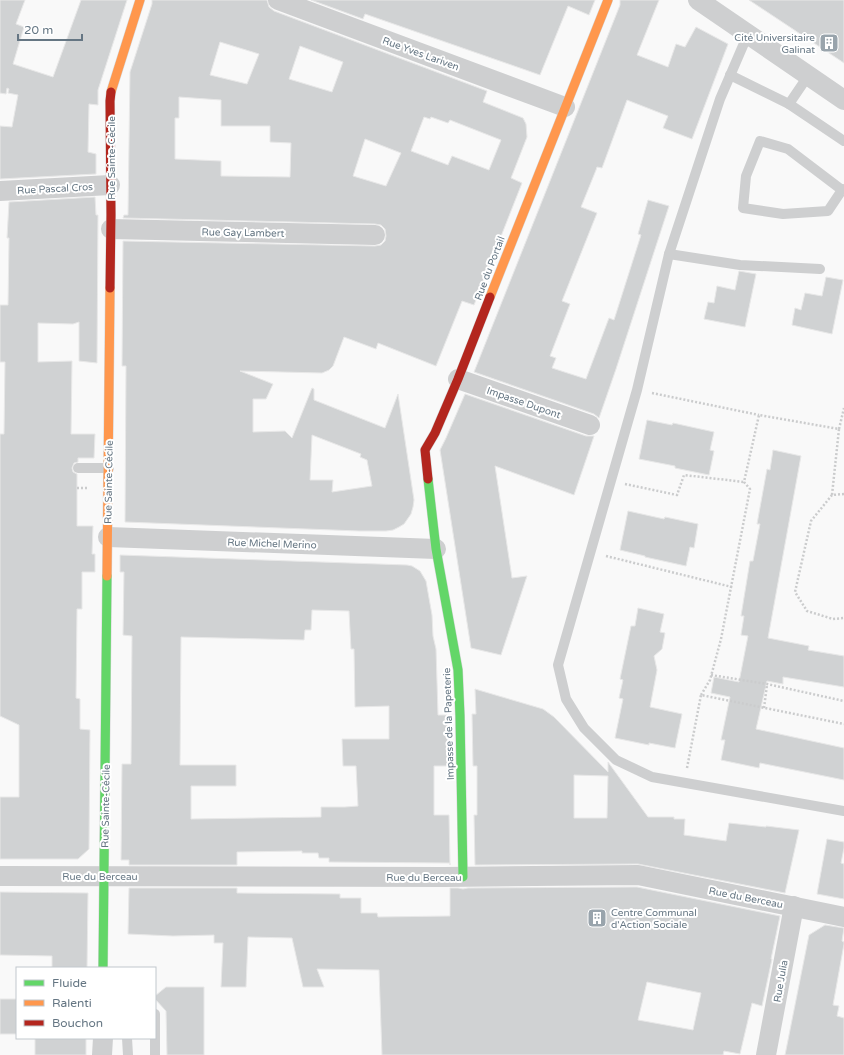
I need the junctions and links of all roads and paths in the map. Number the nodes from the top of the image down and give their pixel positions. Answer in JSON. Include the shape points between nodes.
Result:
{"nodes":[{"id":1,"x":140,"y":0,"type":"edge"},
{"id":2,"x":278,"y":0,"type":"edge"},
{"id":3,"x":608,"y":0,"type":"edge"},
{"id":4,"x":698,"y":0,"type":"edge"},
{"id":5,"x":748,"y":34,"type":"junction"},
{"id":6,"x":730,"y":75,"type":"junction"},
{"id":7,"x":808,"y":76,"type":"junction"},
{"id":8,"x":844,"y":100,"type":"edge"},
{"id":9,"x":789,"y":104,"type":"junction"},
{"id":10,"x":565,"y":106,"type":"junction"},
{"id":11,"x":844,"y":141,"type":"edge"},
{"id":12,"x":110,"y":185,"type":"junction"},
{"id":13,"x":843,"y":189,"type":"edge"},
{"id":14,"x":0,"y":192,"type":"edge"},
{"id":15,"x":111,"y":229,"type":"junction"},
{"id":16,"x":375,"y":235,"type":"dead end"},
{"id":17,"x":669,"y":254,"type":"junction"},
{"id":18,"x":820,"y":269,"type":"dead end"},
{"id":19,"x":458,"y":378,"type":"junction"},
{"id":20,"x":637,"y":390,"type":"junction"},
{"id":21,"x":844,"y":408,"type":"edge"},
{"id":22,"x":759,"y":415,"type":"junction"},
{"id":23,"x":590,"y":425,"type":"dead end"},
{"id":24,"x":839,"y":429,"type":"junction"},
{"id":25,"x":78,"y":468,"type":"dead end"},
{"id":26,"x":109,"y":468,"type":"junction"},
{"id":27,"x":610,"y":480,"type":"junction"},
{"id":28,"x":744,"y":482,"type":"junction"},
{"id":29,"x":844,"y":494,"type":"edge"},
{"id":30,"x":832,"y":495,"type":"junction"},
{"id":31,"x":108,"y":537,"type":"junction"},
{"id":32,"x":436,"y":549,"type":"junction"},
{"id":33,"x":590,"y":553,"type":"junction"},
{"id":34,"x":732,"y":586,"type":"junction"},
{"id":35,"x":844,"y":618,"type":"edge"},
{"id":36,"x":711,"y":674,"type":"junction"},
{"id":37,"x":768,"y":684,"type":"junction"},
{"id":38,"x":701,"y":695,"type":"junction"},
{"id":39,"x":844,"y":701,"type":"edge"},
{"id":40,"x":764,"y":708,"type":"junction"},
{"id":41,"x":844,"y":724,"type":"edge"},
{"id":42,"x":684,"y":782,"type":"junction"},
{"id":43,"x":844,"y":812,"type":"edge"},
{"id":44,"x":0,"y":876,"type":"edge"},
{"id":45,"x":105,"y":876,"type":"junction"},
{"id":46,"x":463,"y":877,"type":"junction"},
{"id":47,"x":794,"y":906,"type":"junction"},
{"id":48,"x":844,"y":917,"type":"edge"},
{"id":49,"x":103,"y":967,"type":"edge"},
{"id":50,"x":102,"y":1039,"type":"edge"},
{"id":51,"x":127,"y":1039,"type":"edge"},
{"id":52,"x":155,"y":1039,"type":"edge"},
{"id":53,"x":102,"y":1055,"type":"edge"},
{"id":54,"x":128,"y":1055,"type":"edge"},
{"id":55,"x":155,"y":1055,"type":"edge"},
{"id":56,"x":766,"y":1055,"type":"edge"}],
"edges":[{"from":1,"to":12,"type":"street","name":"Rue Sainte-Cécile","via":[[110,101]]},
{"from":2,"to":10,"type":"street","name":"Rue Yves Lariven"},
{"from":3,"to":10,"type":"street","name":"Rue du Portail"},
{"from":4,"to":5,"type":"street"},
{"from":5,"to":6,"type":"lane"},
{"from":5,"to":7,"type":"street"},
{"from":6,"to":9,"type":"lane"},
{"from":6,"to":17,"type":"lane"},
{"from":7,"to":8,"type":"street"},
{"from":7,"to":9,"type":"lane"},
{"from":9,"to":11,"type":"lane"},
{"from":10,"to":19,"type":"street","name":"Rue du Portail"},
{"from":12,"to":14,"type":"street","name":"Rue Pascal Cros"},
{"from":12,"to":15,"type":"street","name":"Rue Sainte-Cécile"},
{"from":13,"to":13,"type":"lane","via":[[788,149],[760,141],[746,176],[742,208],[783,214],[828,211]]},
{"from":15,"to":16,"type":"street","name":"Rue Gay Lambert"},
{"from":15,"to":26,"type":"street","name":"Rue Sainte-Cécile"},
{"from":17,"to":18,"type":"lane","via":[[740,265]]},
{"from":17,"to":20,"type":"lane"},
{"from":19,"to":23,"type":"street","name":"Impasse Dupont"},
{"from":19,"to":32,"type":"street","name":"Rue du Portail","via":[[426,450]]},
{"from":20,"to":22,"type":"path"},
{"from":20,"to":27,"type":"lane"},
{"from":21,"to":24,"type":"path"},
{"from":22,"to":24,"type":"path"},
{"from":22,"to":28,"type":"path"},
{"from":24,"to":30,"type":"path"},
{"from":25,"to":26,"type":"lane"},
{"from":26,"to":31,"type":"street","name":"Rue Sainte-Cécile"},
{"from":27,"to":28,"type":"path","via":[[677,495],[684,475]]},
{"from":27,"to":33,"type":"lane"},
{"from":28,"to":34,"type":"path","via":[[750,489]]},
{"from":29,"to":30,"type":"path"},
{"from":30,"to":35,"type":"path","via":[[810,522],[795,592],[807,611],[833,619]]},
{"from":31,"to":32,"type":"street","name":"Rue Michel Merino"},
{"from":31,"to":45,"type":"street","name":"Rue Sainte-Cécile"},
{"from":32,"to":46,"type":"street","name":"Impasse de la Papeterie","via":[[458,670]]},
{"from":33,"to":34,"type":"path"},
{"from":33,"to":42,"type":"lane","via":[[558,665],[566,699],[584,728],[616,760],[652,777]]},
{"from":34,"to":36,"type":"path"},
{"from":36,"to":37,"type":"path"},
{"from":36,"to":38,"type":"path"},
{"from":37,"to":39,"type":"path"},
{"from":37,"to":40,"type":"path"},
{"from":38,"to":40,"type":"path"},
{"from":38,"to":42,"type":"path"},
{"from":40,"to":41,"type":"path"},
{"from":42,"to":43,"type":"lane"},
{"from":44,"to":45,"type":"street","name":"Rue du Berceau"},
{"from":45,"to":46,"type":"street","name":"Rue du Berceau"},
{"from":45,"to":49,"type":"street","name":"Rue Sainte-Cécile"},
{"from":46,"to":47,"type":"street","name":"Rue du Berceau","via":[[638,875]]},
{"from":47,"to":48,"type":"street","name":"Rue du Berceau"},
{"from":47,"to":56,"type":"street","name":"Rue Julia"},
{"from":50,"to":53,"type":"street"},
{"from":51,"to":54,"type":"lane"},
{"from":52,"to":55,"type":"lane"}]}
